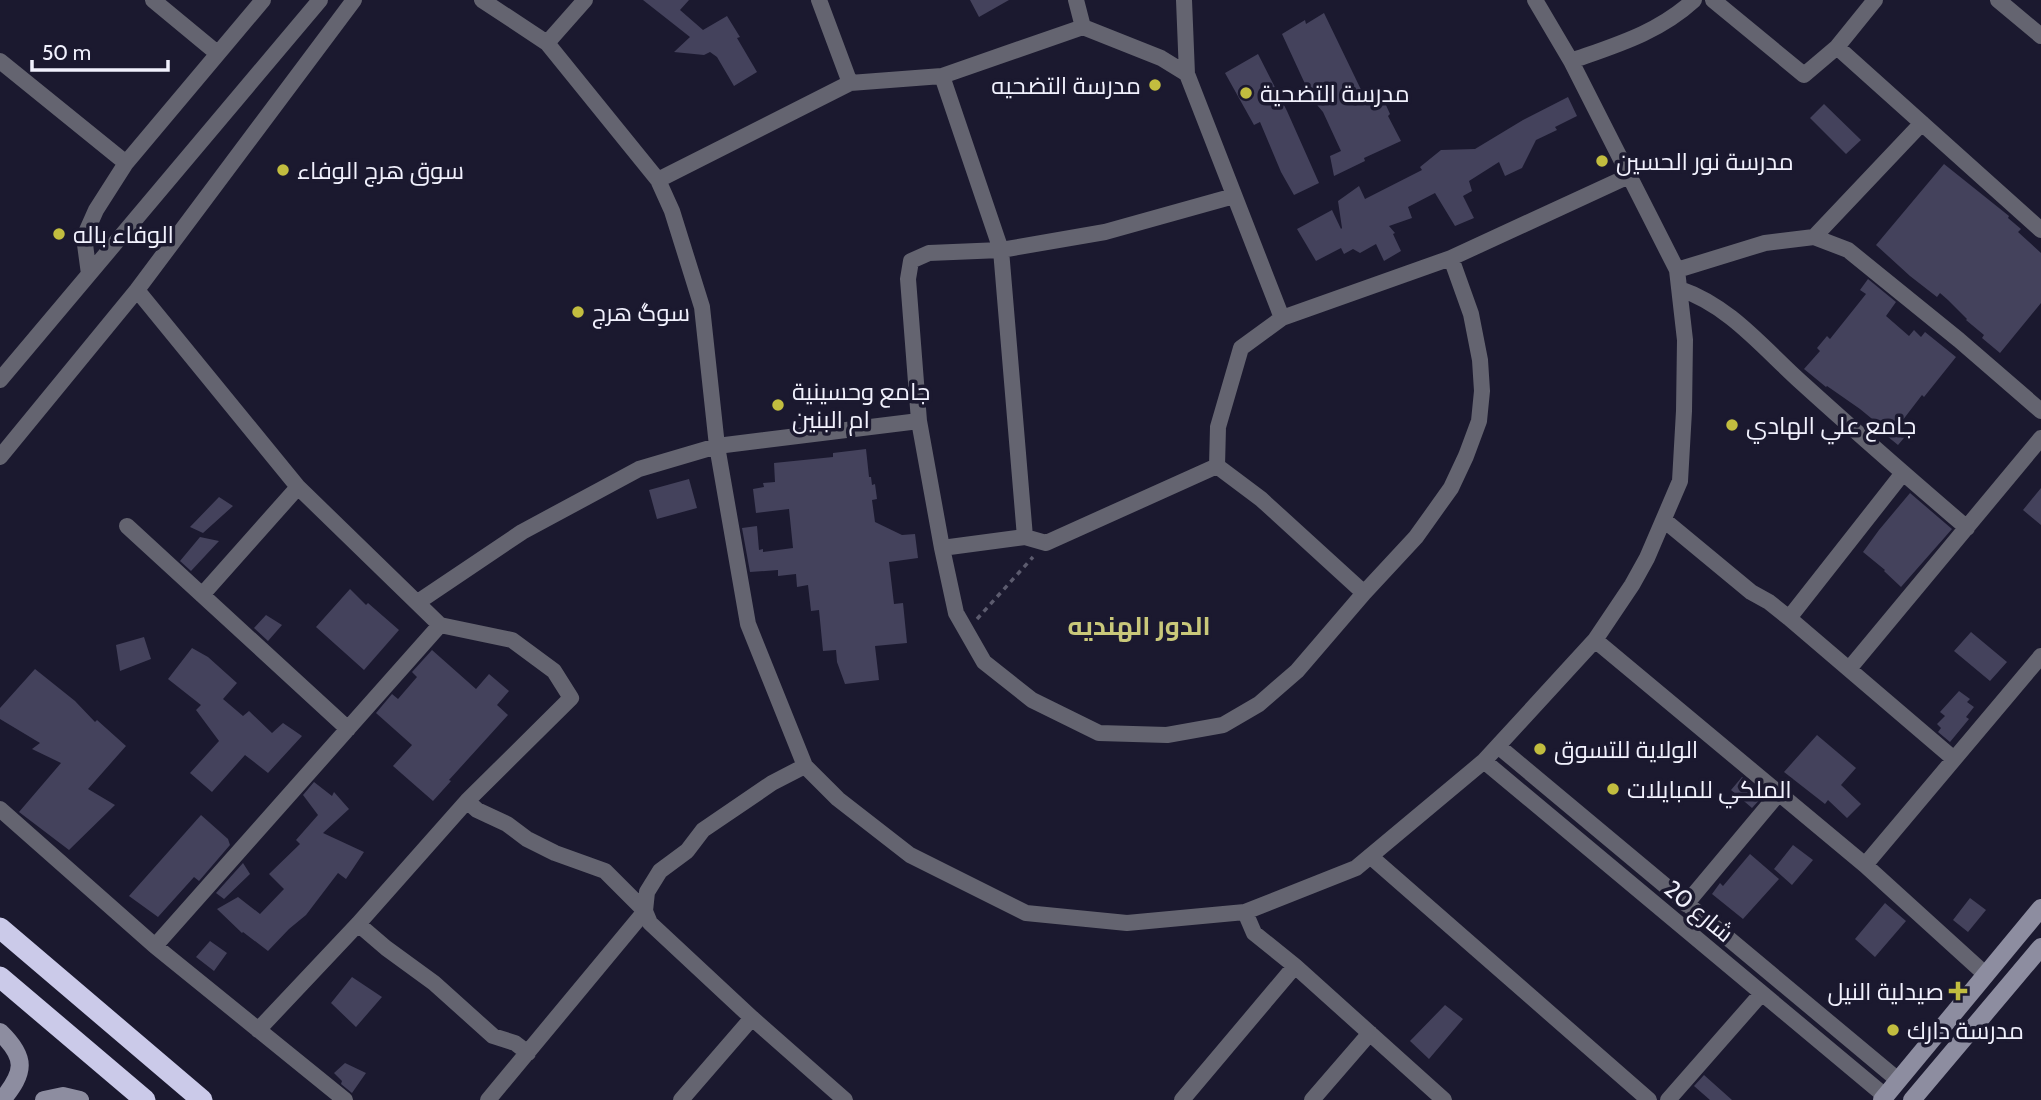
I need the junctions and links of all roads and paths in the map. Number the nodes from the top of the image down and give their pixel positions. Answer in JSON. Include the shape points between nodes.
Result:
{"nodes":[{"id":1,"x":153,"y":0,"type":"edge"},
{"id":2,"x":263,"y":0,"type":"edge"},
{"id":3,"x":320,"y":0,"type":"edge"},
{"id":4,"x":354,"y":0,"type":"edge"},
{"id":5,"x":482,"y":0,"type":"edge"},
{"id":6,"x":585,"y":0,"type":"edge"},
{"id":7,"x":819,"y":0,"type":"edge"},
{"id":8,"x":1076,"y":0,"type":"edge"},
{"id":9,"x":1184,"y":0,"type":"edge"},
{"id":10,"x":1535,"y":0,"type":"edge"},
{"id":11,"x":1694,"y":0,"type":"edge"},
{"id":12,"x":1713,"y":0,"type":"edge"},
{"id":13,"x":1875,"y":0,"type":"edge"},
{"id":14,"x":1998,"y":0,"type":"edge"},
{"id":15,"x":1083,"y":27,"type":"junction"},
{"id":16,"x":2041,"y":36,"type":"edge"},
{"id":17,"x":547,"y":43,"type":"junction"},
{"id":18,"x":1838,"y":47,"type":"junction"},
{"id":19,"x":217,"y":53,"type":"junction"},
{"id":20,"x":1571,"y":61,"type":"junction"},
{"id":21,"x":2,"y":66,"type":"edge"},
{"id":22,"x":1187,"y":74,"type":"junction"},
{"id":23,"x":942,"y":76,"type":"junction"},
{"id":24,"x":850,"y":83,"type":"junction"},
{"id":25,"x":1922,"y":123,"type":"junction"},
{"id":26,"x":126,"y":163,"type":"junction"},
{"id":27,"x":1630,"y":175,"type":"junction"},
{"id":28,"x":658,"y":180,"type":"junction"},
{"id":29,"x":1234,"y":196,"type":"junction"},
{"id":30,"x":2041,"y":230,"type":"edge"},
{"id":31,"x":1815,"y":237,"type":"junction"},
{"id":32,"x":1001,"y":250,"type":"junction"},
{"id":33,"x":1451,"y":258,"type":"junction"},
{"id":34,"x":1677,"y":270,"type":"junction"},
{"id":35,"x":89,"y":274,"type":"junction"},
{"id":36,"x":1679,"y":289,"type":"junction"},
{"id":37,"x":137,"y":290,"type":"junction"},
{"id":38,"x":1282,"y":318,"type":"junction"},
{"id":39,"x":0,"y":380,"type":"edge"},
{"id":40,"x":2041,"y":411,"type":"edge"},
{"id":41,"x":919,"y":421,"type":"junction"},
{"id":42,"x":2041,"y":438,"type":"edge"},
{"id":43,"x":717,"y":446,"type":"junction"},
{"id":44,"x":0,"y":457,"type":"edge"},
{"id":45,"x":1217,"y":466,"type":"junction"},
{"id":46,"x":1903,"y":473,"type":"junction"},
{"id":47,"x":298,"y":486,"type":"junction"},
{"id":48,"x":1664,"y":520,"type":"junction"},
{"id":49,"x":127,"y":526,"type":"dead end"},
{"id":50,"x":1967,"y":528,"type":"junction"},
{"id":51,"x":1025,"y":537,"type":"junction"},
{"id":52,"x":1046,"y":543,"type":"junction"},
{"id":53,"x":942,"y":548,"type":"junction"},
{"id":54,"x":1364,"y":593,"type":"junction"},
{"id":55,"x":202,"y":595,"type":"junction"},
{"id":56,"x":418,"y":602,"type":"junction"},
{"id":57,"x":1789,"y":618,"type":"junction"},
{"id":58,"x":440,"y":625,"type":"junction"},
{"id":59,"x":966,"y":631,"type":"junction"},
{"id":60,"x":1595,"y":640,"type":"junction"},
{"id":61,"x":2041,"y":656,"type":"edge"},
{"id":62,"x":1849,"y":669,"type":"junction"},
{"id":63,"x":348,"y":729,"type":"junction"},
{"id":64,"x":1498,"y":746,"type":"junction"},
{"id":65,"x":1954,"y":759,"type":"junction"},
{"id":66,"x":1484,"y":761,"type":"junction"},
{"id":67,"x":804,"y":766,"type":"junction"},
{"id":68,"x":1779,"y":793,"type":"junction"},
{"id":69,"x":467,"y":801,"type":"junction"},
{"id":70,"x":0,"y":808,"type":"edge"},
{"id":71,"x":1370,"y":856,"type":"junction"},
{"id":72,"x":1865,"y":865,"type":"junction"},
{"id":73,"x":1686,"y":904,"type":"junction"},
{"id":74,"x":2041,"y":908,"type":"edge"},
{"id":75,"x":645,"y":911,"type":"junction"},
{"id":76,"x":1245,"y":912,"type":"junction"},
{"id":77,"x":358,"y":924,"type":"junction"},
{"id":78,"x":0,"y":929,"type":"edge"},
{"id":79,"x":155,"y":946,"type":"junction"},
{"id":80,"x":2041,"y":947,"type":"edge"},
{"id":81,"x":1295,"y":966,"type":"junction"},
{"id":82,"x":1985,"y":974,"type":"junction"},
{"id":83,"x":0,"y":977,"type":"edge"},
{"id":84,"x":1762,"y":993,"type":"junction"},
{"id":85,"x":751,"y":1018,"type":"junction"},
{"id":86,"x":258,"y":1030,"type":"junction"},
{"id":87,"x":0,"y":1032,"type":"edge"},
{"id":88,"x":1370,"y":1033,"type":"junction"},
{"id":89,"x":528,"y":1053,"type":"junction"},
{"id":90,"x":1898,"y":1080,"type":"junction"},
{"id":91,"x":1884,"y":1098,"type":"edge"},
{"id":92,"x":2,"y":1100,"type":"edge"},
{"id":93,"x":44,"y":1100,"type":"edge"},
{"id":94,"x":80,"y":1100,"type":"edge"},
{"id":95,"x":145,"y":1100,"type":"edge"},
{"id":96,"x":202,"y":1100,"type":"edge"},
{"id":97,"x":345,"y":1100,"type":"edge"},
{"id":98,"x":488,"y":1100,"type":"edge"},
{"id":99,"x":681,"y":1100,"type":"edge"},
{"id":100,"x":845,"y":1100,"type":"edge"},
{"id":101,"x":1182,"y":1100,"type":"edge"},
{"id":102,"x":1312,"y":1100,"type":"edge"},
{"id":103,"x":1444,"y":1100,"type":"edge"},
{"id":104,"x":1649,"y":1100,"type":"edge"},
{"id":105,"x":1668,"y":1100,"type":"edge"},
{"id":106,"x":1912,"y":1100,"type":"edge"}],
"edges":[{"from":1,"to":19,"type":"street"},
{"from":2,"to":19,"type":"street"},
{"from":3,"to":35,"type":"street"},
{"from":4,"to":37,"type":"street"},
{"from":5,"to":17,"type":"street"},
{"from":6,"to":17,"type":"street"},
{"from":7,"to":24,"type":"street"},
{"from":8,"to":15,"type":"street"},
{"from":9,"to":22,"type":"street"},
{"from":10,"to":20,"type":"street"},
{"from":11,"to":20,"type":"street","via":[[1677,16],[1640,36]]},
{"from":12,"to":18,"type":"street","via":[[1804,75]]},
{"from":13,"to":18,"type":"street"},
{"from":14,"to":16,"type":"street"},
{"from":15,"to":22,"type":"street","via":[[1161,58]]},
{"from":15,"to":23,"type":"street"},
{"from":17,"to":28,"type":"street"},
{"from":18,"to":25,"type":"street"},
{"from":19,"to":26,"type":"street"},
{"from":20,"to":27,"type":"street"},
{"from":21,"to":26,"type":"street"},
{"from":22,"to":29,"type":"street"},
{"from":23,"to":24,"type":"street"},
{"from":23,"to":32,"type":"street"},
{"from":24,"to":28,"type":"street"},
{"from":25,"to":30,"type":"street"},
{"from":25,"to":31,"type":"street"},
{"from":26,"to":35,"type":"street","via":[[84,237]]},
{"from":27,"to":33,"type":"street"},
{"from":27,"to":34,"type":"street"},
{"from":28,"to":43,"type":"street","via":[[702,307]]},
{"from":29,"to":32,"type":"street","via":[[1105,232]]},
{"from":29,"to":38,"type":"street"},
{"from":31,"to":34,"type":"street","via":[[1765,243]]},
{"from":31,"to":40,"type":"street","via":[[1848,250]]},
{"from":32,"to":41,"type":"street","via":[[929,253],[911,261],[908,279]]},
{"from":32,"to":51,"type":"street"},
{"from":33,"to":38,"type":"street"},
{"from":33,"to":54,"type":"street","via":[[1471,314],[1480,360],[1479,421],[1451,488],[1416,537]]},
{"from":34,"to":36,"type":"street"},
{"from":35,"to":39,"type":"street"},
{"from":36,"to":46,"type":"street","via":[[1720,308]]},
{"from":36,"to":48,"type":"street","via":[[1685,340],[1680,481]]},
{"from":37,"to":44,"type":"street"},
{"from":37,"to":47,"type":"street"},
{"from":38,"to":45,"type":"street","via":[[1241,348],[1218,426]]},
{"from":41,"to":43,"type":"street"},
{"from":41,"to":53,"type":"street"},
{"from":42,"to":50,"type":"street"},
{"from":43,"to":56,"type":"street","via":[[639,469],[522,532]]},
{"from":43,"to":67,"type":"street","via":[[748,624]]},
{"from":45,"to":52,"type":"street"},
{"from":45,"to":54,"type":"street","via":[[1261,499]]},
{"from":46,"to":50,"type":"street"},
{"from":46,"to":57,"type":"street"},
{"from":47,"to":55,"type":"street"},
{"from":47,"to":56,"type":"street"},
{"from":48,"to":57,"type":"street"},
{"from":48,"to":60,"type":"street","via":[[1632,585]]},
{"from":49,"to":55,"type":"street"},
{"from":50,"to":62,"type":"street"},
{"from":51,"to":52,"type":"street"},
{"from":51,"to":53,"type":"street"},
{"from":52,"to":59,"type":"path"},
{"from":53,"to":59,"type":"street","via":[[956,613]]},
{"from":54,"to":59,"type":"street","via":[[1297,671],[1259,704],[1223,725],[1167,735],[1099,733],[1032,700],[984,662]]},
{"from":55,"to":63,"type":"street"},
{"from":56,"to":58,"type":"street"},
{"from":57,"to":62,"type":"street"},
{"from":58,"to":63,"type":"street"},
{"from":58,"to":69,"type":"street","via":[[512,640],[554,671],[571,698]]},
{"from":60,"to":64,"type":"street"},
{"from":60,"to":68,"type":"street"},
{"from":61,"to":65,"type":"street"},
{"from":62,"to":65,"type":"street"},
{"from":63,"to":79,"type":"street"},
{"from":64,"to":66,"type":"street"},
{"from":64,"to":73,"type":"street","name":"شارع 20"},
{"from":65,"to":72,"type":"street"},
{"from":66,"to":71,"type":"street"},
{"from":66,"to":84,"type":"street","name":"شارع 20"},
{"from":67,"to":75,"type":"street","via":[[703,830],[687,851],[660,871],[647,892]]},
{"from":67,"to":76,"type":"street","via":[[910,855],[1026,913],[1127,923]]},
{"from":68,"to":72,"type":"street"},
{"from":68,"to":73,"type":"street"},
{"from":69,"to":75,"type":"street","via":[[527,839],[605,871]]},
{"from":69,"to":77,"type":"street"},
{"from":70,"to":79,"type":"street"},
{"from":71,"to":76,"type":"street","via":[[1356,868]]},
{"from":71,"to":104,"type":"street"},
{"from":72,"to":82,"type":"street"},
{"from":73,"to":90,"type":"street","name":"شارع 20"},
{"from":74,"to":82,"type":"main road"},
{"from":75,"to":85,"type":"street","via":[[650,923]]},
{"from":75,"to":89,"type":"street"},
{"from":76,"to":81,"type":"street","via":[[1254,933]]},
{"from":77,"to":86,"type":"street"},
{"from":77,"to":89,"type":"street","via":[[493,1036]]},
{"from":78,"to":96,"type":"highway"},
{"from":79,"to":86,"type":"street"},
{"from":80,"to":106,"type":"main road"},
{"from":81,"to":88,"type":"street"},
{"from":81,"to":101,"type":"street"},
{"from":82,"to":90,"type":"main road"},
{"from":83,"to":95,"type":"highway"},
{"from":84,"to":91,"type":"street","name":"شارع 20"},
{"from":84,"to":105,"type":"street"},
{"from":85,"to":99,"type":"street"},
{"from":85,"to":100,"type":"street"},
{"from":86,"to":97,"type":"street"},
{"from":87,"to":92,"type":"main road","via":[[16,1049],[20,1065],[17,1081]]},
{"from":88,"to":102,"type":"street"},
{"from":88,"to":103,"type":"street"},
{"from":89,"to":98,"type":"street"},
{"from":90,"to":91,"type":"main road"},
{"from":93,"to":94,"type":"main road","via":[[63,1096]]}]}
